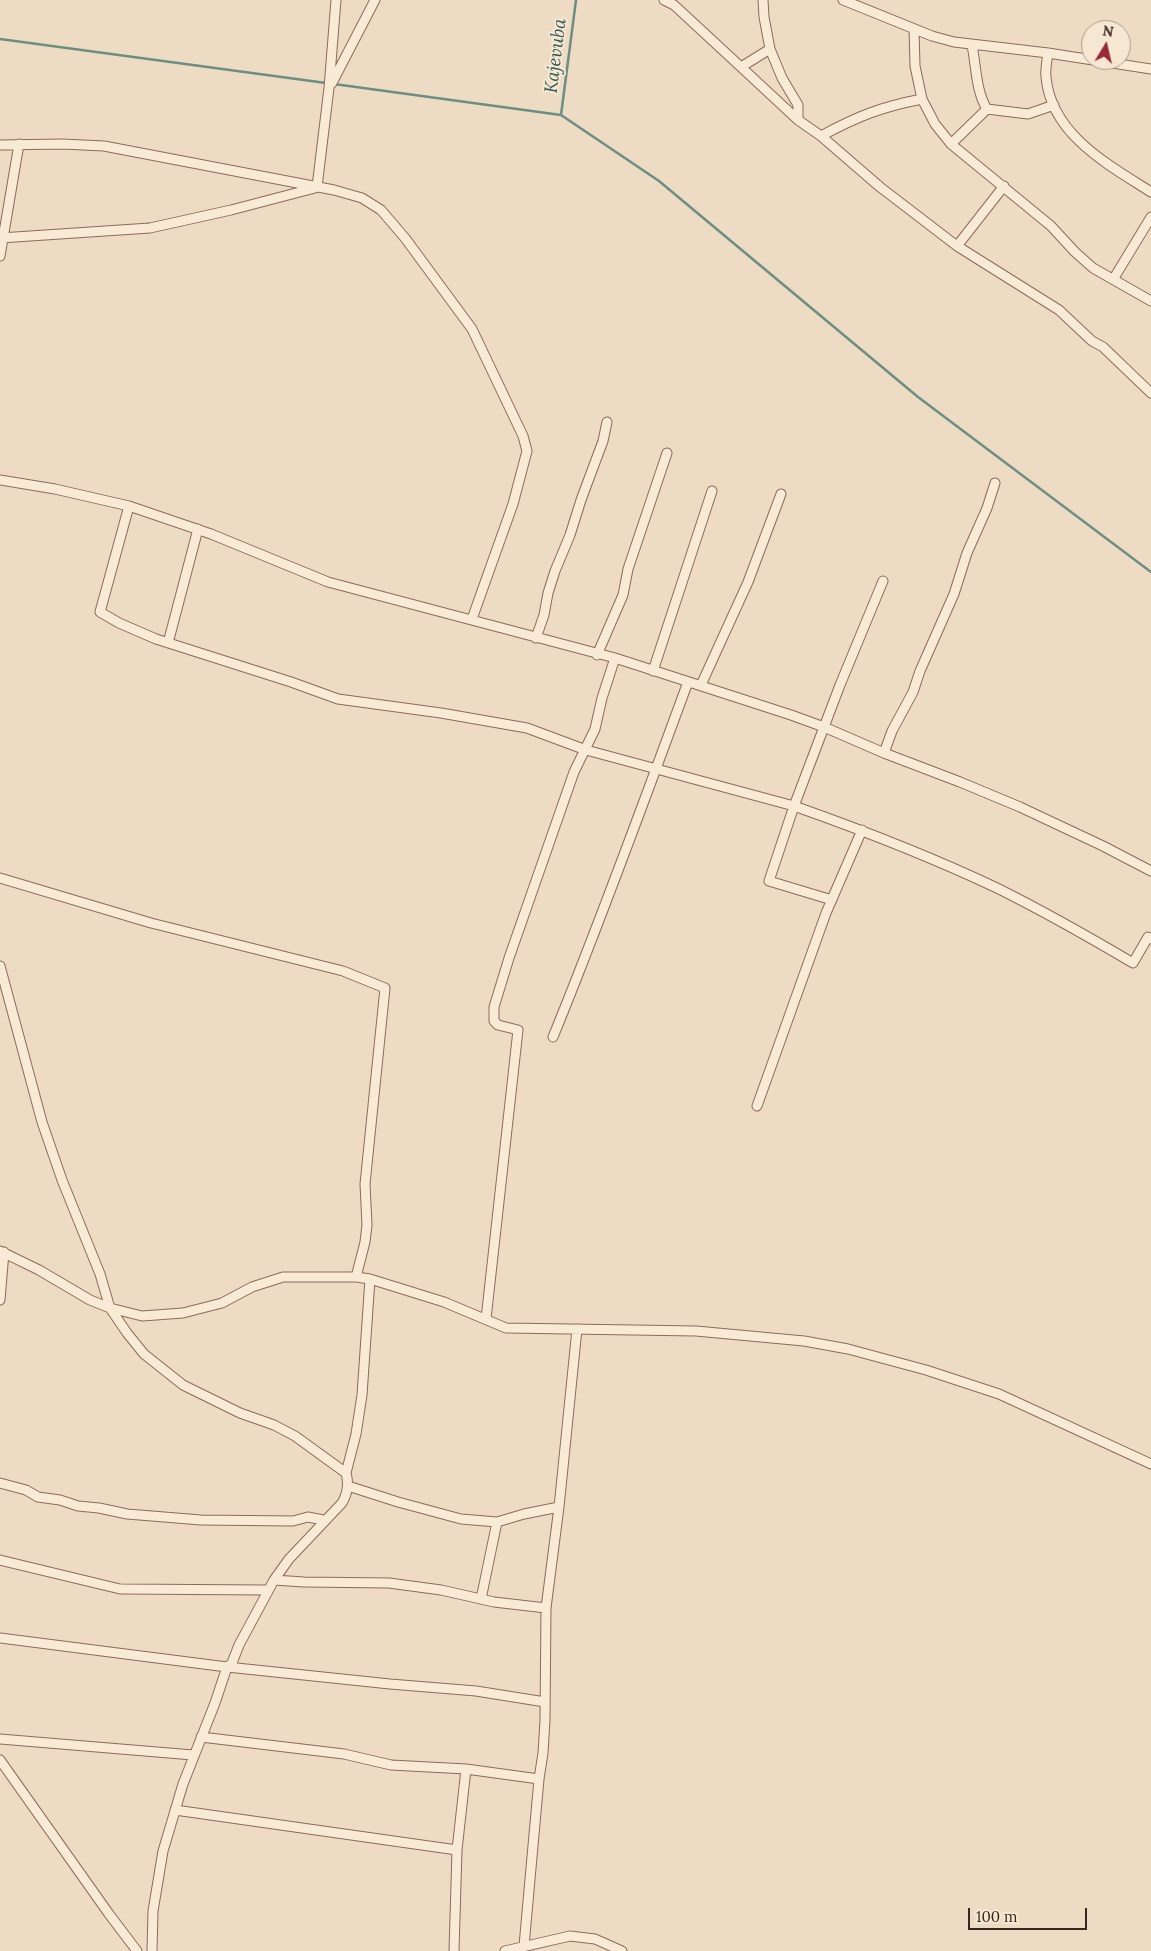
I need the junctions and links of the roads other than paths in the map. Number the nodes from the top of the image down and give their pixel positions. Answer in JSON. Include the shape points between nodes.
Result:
{"nodes":[{"id":1,"x":336,"y":0,"type":"edge"},
{"id":2,"x":375,"y":0,"type":"edge"},
{"id":3,"x":664,"y":0,"type":"edge"},
{"id":4,"x":763,"y":0,"type":"edge"},
{"id":5,"x":843,"y":0,"type":"edge"},
{"id":6,"x":914,"y":29,"type":"junction"},
{"id":7,"x":972,"y":45,"type":"junction"},
{"id":8,"x":770,"y":48,"type":"junction"},
{"id":9,"x":1048,"y":53,"type":"junction"},
{"id":10,"x":741,"y":67,"type":"junction"},
{"id":11,"x":1151,"y":69,"type":"edge"},
{"id":12,"x":329,"y":88,"type":"junction"},
{"id":13,"x":922,"y":99,"type":"junction"},
{"id":14,"x":1054,"y":105,"type":"junction"},
{"id":15,"x":988,"y":109,"type":"junction"},
{"id":16,"x":798,"y":120,"type":"junction"},
{"id":17,"x":822,"y":136,"type":"junction"},
{"id":18,"x":19,"y":144,"type":"junction"},
{"id":19,"x":951,"y":144,"type":"junction"},
{"id":20,"x":0,"y":145,"type":"edge"},
{"id":21,"x":1004,"y":186,"type":"junction"},
{"id":22,"x":317,"y":187,"type":"junction"},
{"id":23,"x":1151,"y":192,"type":"edge"},
{"id":24,"x":1151,"y":217,"type":"edge"},
{"id":25,"x":2,"y":238,"type":"edge"},
{"id":26,"x":957,"y":246,"type":"junction"},
{"id":27,"x":0,"y":256,"type":"edge"},
{"id":28,"x":1114,"y":278,"type":"junction"},
{"id":29,"x":1151,"y":301,"type":"edge"},
{"id":30,"x":1151,"y":393,"type":"edge"},
{"id":31,"x":607,"y":422,"type":"dead end"},
{"id":32,"x":667,"y":453,"type":"dead end"},
{"id":33,"x":0,"y":480,"type":"edge"},
{"id":34,"x":995,"y":483,"type":"dead end"},
{"id":35,"x":712,"y":491,"type":"dead end"},
{"id":36,"x":781,"y":494,"type":"dead end"},
{"id":37,"x":128,"y":506,"type":"junction"},
{"id":38,"x":198,"y":529,"type":"junction"},
{"id":39,"x":883,"y":581,"type":"dead end"},
{"id":40,"x":472,"y":619,"type":"junction"},
{"id":41,"x":536,"y":638,"type":"junction"},
{"id":42,"x":168,"y":643,"type":"junction"},
{"id":43,"x":597,"y":655,"type":"junction"},
{"id":44,"x":615,"y":658,"type":"junction"},
{"id":45,"x":653,"y":671,"type":"junction"},
{"id":46,"x":688,"y":682,"type":"junction"},
{"id":47,"x":701,"y":685,"type":"junction"},
{"id":48,"x":824,"y":727,"type":"junction"},
{"id":49,"x":586,"y":750,"type":"junction"},
{"id":50,"x":884,"y":753,"type":"junction"},
{"id":51,"x":657,"y":769,"type":"junction"},
{"id":52,"x":794,"y":806,"type":"junction"},
{"id":53,"x":862,"y":830,"type":"junction"},
{"id":54,"x":1151,"y":871,"type":"edge"},
{"id":55,"x":0,"y":878,"type":"edge"},
{"id":56,"x":832,"y":900,"type":"junction"},
{"id":57,"x":1151,"y":939,"type":"edge"},
{"id":58,"x":0,"y":966,"type":"edge"},
{"id":59,"x":553,"y":1037,"type":"dead end"},
{"id":60,"x":757,"y":1106,"type":"dead end"},
{"id":61,"x":2,"y":1252,"type":"edge"},
{"id":62,"x":356,"y":1277,"type":"junction"},
{"id":63,"x":370,"y":1280,"type":"junction"},
{"id":64,"x":0,"y":1300,"type":"edge"},
{"id":65,"x":110,"y":1308,"type":"junction"},
{"id":66,"x":486,"y":1319,"type":"junction"},
{"id":67,"x":576,"y":1329,"type":"junction"},
{"id":68,"x":1151,"y":1464,"type":"edge"},
{"id":69,"x":346,"y":1473,"type":"junction"},
{"id":70,"x":0,"y":1483,"type":"edge"},
{"id":71,"x":348,"y":1486,"type":"junction"},
{"id":72,"x":559,"y":1507,"type":"junction"},
{"id":73,"x":323,"y":1520,"type":"junction"},
{"id":74,"x":496,"y":1522,"type":"junction"},
{"id":75,"x":0,"y":1560,"type":"edge"},
{"id":76,"x":274,"y":1580,"type":"junction"},
{"id":77,"x":267,"y":1590,"type":"junction"},
{"id":78,"x":481,"y":1599,"type":"junction"},
{"id":79,"x":546,"y":1608,"type":"junction"},
{"id":80,"x":0,"y":1638,"type":"edge"},
{"id":81,"x":227,"y":1667,"type":"junction"},
{"id":82,"x":545,"y":1702,"type":"junction"},
{"id":83,"x":202,"y":1737,"type":"junction"},
{"id":84,"x":0,"y":1739,"type":"edge"},
{"id":85,"x":193,"y":1756,"type":"junction"},
{"id":86,"x":0,"y":1760,"type":"edge"},
{"id":87,"x":466,"y":1769,"type":"junction"},
{"id":88,"x":539,"y":1779,"type":"junction"},
{"id":89,"x":175,"y":1810,"type":"junction"},
{"id":90,"x":457,"y":1850,"type":"junction"},
{"id":91,"x":524,"y":1946,"type":"junction"},
{"id":92,"x":137,"y":1951,"type":"edge"},
{"id":93,"x":152,"y":1951,"type":"edge"},
{"id":94,"x":454,"y":1951,"type":"edge"},
{"id":95,"x":504,"y":1951,"type":"edge"},
{"id":96,"x":622,"y":1951,"type":"edge"}],
"edges":[{"from":1,"to":12,"type":"street"},
{"from":2,"to":12,"type":"street"},
{"from":3,"to":10,"type":"street","via":[[674,5]]},
{"from":4,"to":8,"type":"street"},
{"from":5,"to":6,"type":"street"},
{"from":6,"to":7,"type":"street"},
{"from":6,"to":13,"type":"street","via":[[915,66]]},
{"from":7,"to":9,"type":"street"},
{"from":7,"to":15,"type":"street","via":[[984,104]]},
{"from":8,"to":10,"type":"street"},
{"from":8,"to":16,"type":"street","via":[[798,105]]},
{"from":9,"to":11,"type":"street"},
{"from":9,"to":14,"type":"street","via":[[1046,75]]},
{"from":10,"to":16,"type":"street"},
{"from":12,"to":22,"type":"street"},
{"from":13,"to":17,"type":"street","via":[[872,111]]},
{"from":13,"to":19,"type":"street","via":[[935,124]]},
{"from":14,"to":15,"type":"street","via":[[1028,114]]},
{"from":14,"to":23,"type":"street","via":[[1074,137],[1109,166]]},
{"from":15,"to":19,"type":"street"},
{"from":16,"to":17,"type":"street"},
{"from":17,"to":26,"type":"street","via":[[880,187]]},
{"from":18,"to":20,"type":"street"},
{"from":18,"to":22,"type":"street","via":[[104,146]]},
{"from":18,"to":25,"type":"street"},
{"from":19,"to":21,"type":"street"},
{"from":21,"to":26,"type":"street"},
{"from":21,"to":28,"type":"street","via":[[1093,268]]},
{"from":22,"to":25,"type":"street","via":[[150,228]]},
{"from":22,"to":40,"type":"street","via":[[362,198],[381,210],[406,238],[472,329],[523,436],[526,451],[513,504]]},
{"from":24,"to":28,"type":"street"},
{"from":25,"to":27,"type":"street"},
{"from":26,"to":30,"type":"street","via":[[1059,310]]},
{"from":28,"to":29,"type":"street"},
{"from":31,"to":41,"type":"street","via":[[570,535],[555,570]]},
{"from":32,"to":43,"type":"street","via":[[628,569],[624,595]]},
{"from":33,"to":37,"type":"street"},
{"from":34,"to":50,"type":"street","via":[[954,594]]},
{"from":35,"to":45,"type":"street"},
{"from":36,"to":47,"type":"street","via":[[748,582]]},
{"from":37,"to":38,"type":"street"},
{"from":37,"to":42,"type":"street","via":[[100,612]]},
{"from":38,"to":40,"type":"street","via":[[328,582]]},
{"from":38,"to":42,"type":"street"},
{"from":39,"to":48,"type":"street"},
{"from":40,"to":41,"type":"street"},
{"from":41,"to":43,"type":"street"},
{"from":42,"to":49,"type":"street","via":[[338,699],[441,712],[519,727]]},
{"from":43,"to":44,"type":"street"},
{"from":44,"to":45,"type":"street"},
{"from":44,"to":49,"type":"street"},
{"from":45,"to":46,"type":"street"},
{"from":46,"to":47,"type":"street"},
{"from":46,"to":51,"type":"street"},
{"from":47,"to":48,"type":"street"},
{"from":48,"to":50,"type":"street"},
{"from":48,"to":52,"type":"street"},
{"from":49,"to":51,"type":"street"},
{"from":49,"to":66,"type":"street","via":[[574,772],[494,1007],[494,1020],[498,1025],[518,1030]]},
{"from":50,"to":54,"type":"street","via":[[1020,807]]},
{"from":51,"to":52,"type":"street"},
{"from":51,"to":59,"type":"street"},
{"from":52,"to":53,"type":"street"},
{"from":52,"to":56,"type":"street","via":[[769,881]]},
{"from":53,"to":56,"type":"street"},
{"from":53,"to":57,"type":"street","via":[[998,889],[1132,963],[1148,937]]},
{"from":55,"to":62,"type":"street","via":[[151,923],[343,971],[384,988],[365,1184],[367,1225]]},
{"from":56,"to":60,"type":"street"},
{"from":58,"to":65,"type":"street","via":[[42,1122]]},
{"from":61,"to":64,"type":"street"},
{"from":61,"to":65,"type":"street"},
{"from":62,"to":63,"type":"street"},
{"from":62,"to":65,"type":"street","via":[[283,1277],[252,1287],[222,1303],[183,1313],[142,1316]]},
{"from":63,"to":66,"type":"street","via":[[444,1302]]},
{"from":63,"to":69,"type":"street","via":[[362,1395]]},
{"from":65,"to":69,"type":"street","via":[[144,1354],[183,1385],[240,1413],[274,1425]]},
{"from":66,"to":67,"type":"street","via":[[506,1328]]},
{"from":67,"to":68,"type":"street","via":[[696,1331],[804,1341],[848,1349],[999,1394]]},
{"from":67,"to":72,"type":"street"},
{"from":69,"to":71,"type":"street"},
{"from":70,"to":73,"type":"street","via":[[38,1497],[127,1514],[201,1520],[293,1521],[308,1516]]},
{"from":71,"to":73,"type":"street","via":[[342,1503]]},
{"from":71,"to":74,"type":"street","via":[[431,1512]]},
{"from":72,"to":74,"type":"street"},
{"from":72,"to":79,"type":"street"},
{"from":73,"to":76,"type":"street"},
{"from":74,"to":78,"type":"street"},
{"from":75,"to":77,"type":"street","via":[[120,1589]]},
{"from":76,"to":77,"type":"street"},
{"from":76,"to":78,"type":"street","via":[[388,1583]]},
{"from":77,"to":81,"type":"street","via":[[232,1663]]},
{"from":78,"to":79,"type":"street"},
{"from":79,"to":82,"type":"street"},
{"from":80,"to":81,"type":"street"},
{"from":81,"to":82,"type":"street","via":[[476,1691]]},
{"from":81,"to":83,"type":"street"},
{"from":82,"to":88,"type":"street"},
{"from":83,"to":85,"type":"street"},
{"from":83,"to":87,"type":"street","via":[[344,1754],[391,1765]]},
{"from":84,"to":85,"type":"street"},
{"from":85,"to":89,"type":"street"},
{"from":86,"to":92,"type":"street"},
{"from":87,"to":88,"type":"street"},
{"from":87,"to":90,"type":"street"},
{"from":88,"to":91,"type":"street"},
{"from":89,"to":90,"type":"street"},
{"from":89,"to":93,"type":"street","via":[[163,1851],[152,1911]]},
{"from":90,"to":94,"type":"street"},
{"from":91,"to":95,"type":"street"},
{"from":91,"to":96,"type":"street","via":[[581,1936]]}]}
